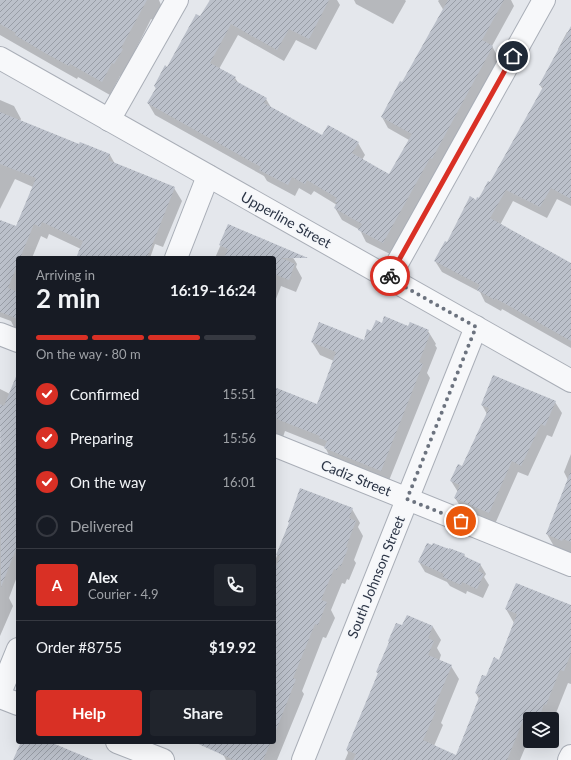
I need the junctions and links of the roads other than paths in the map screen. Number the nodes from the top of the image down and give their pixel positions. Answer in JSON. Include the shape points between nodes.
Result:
{"nodes":[{"id":1,"x":177,"y":0,"type":"edge"},
{"id":2,"x":544,"y":0,"type":"edge"},
{"id":3,"x":0,"y":58,"type":"edge"},
{"id":4,"x":109,"y":120,"type":"junction"},
{"id":5,"x":208,"y":176,"type":"junction"},
{"id":6,"x":177,"y":256,"type":"edge"},
{"id":7,"x":389,"y":278,"type":"junction"},
{"id":8,"x":476,"y":327,"type":"junction"},
{"id":9,"x":0,"y":334,"type":"edge"},
{"id":10,"x":16,"y":340,"type":"edge"},
{"id":11,"x":571,"y":381,"type":"edge"},
{"id":12,"x":276,"y":446,"type":"edge"},
{"id":13,"x":407,"y":499,"type":"junction"},
{"id":14,"x":571,"y":565,"type":"edge"},
{"id":15,"x":16,"y":654,"type":"edge"},
{"id":16,"x":0,"y":693,"type":"edge"},
{"id":17,"x":0,"y":697,"type":"edge"},
{"id":18,"x":16,"y":703,"type":"edge"},
{"id":19,"x":121,"y":744,"type":"edge"},
{"id":20,"x":571,"y":756,"type":"edge"},
{"id":21,"x":163,"y":760,"type":"edge"},
{"id":22,"x":303,"y":760,"type":"edge"},
{"id":23,"x":569,"y":760,"type":"edge"}],
"edges":[{"from":1,"to":4,"type":"street"},
{"from":2,"to":7,"type":"street"},
{"from":3,"to":4,"type":"street","name":"Upperline Street"},
{"from":4,"to":5,"type":"street","name":"Upperline Street"},
{"from":5,"to":6,"type":"street"},
{"from":5,"to":7,"type":"street","name":"Upperline Street"},
{"from":7,"to":8,"type":"street","name":"Upperline Street"},
{"from":8,"to":11,"type":"street","name":"Upperline Street"},
{"from":8,"to":13,"type":"street","name":"South Johnson Street"},
{"from":9,"to":10,"type":"street"},
{"from":12,"to":13,"type":"street","name":"Cadiz Street"},
{"from":13,"to":14,"type":"street","name":"Cadiz Street"},
{"from":13,"to":22,"type":"street","name":"South Johnson Street"},
{"from":15,"to":16,"type":"street"},
{"from":17,"to":18,"type":"street"},
{"from":19,"to":21,"type":"street"},
{"from":20,"to":23,"type":"street"}]}
